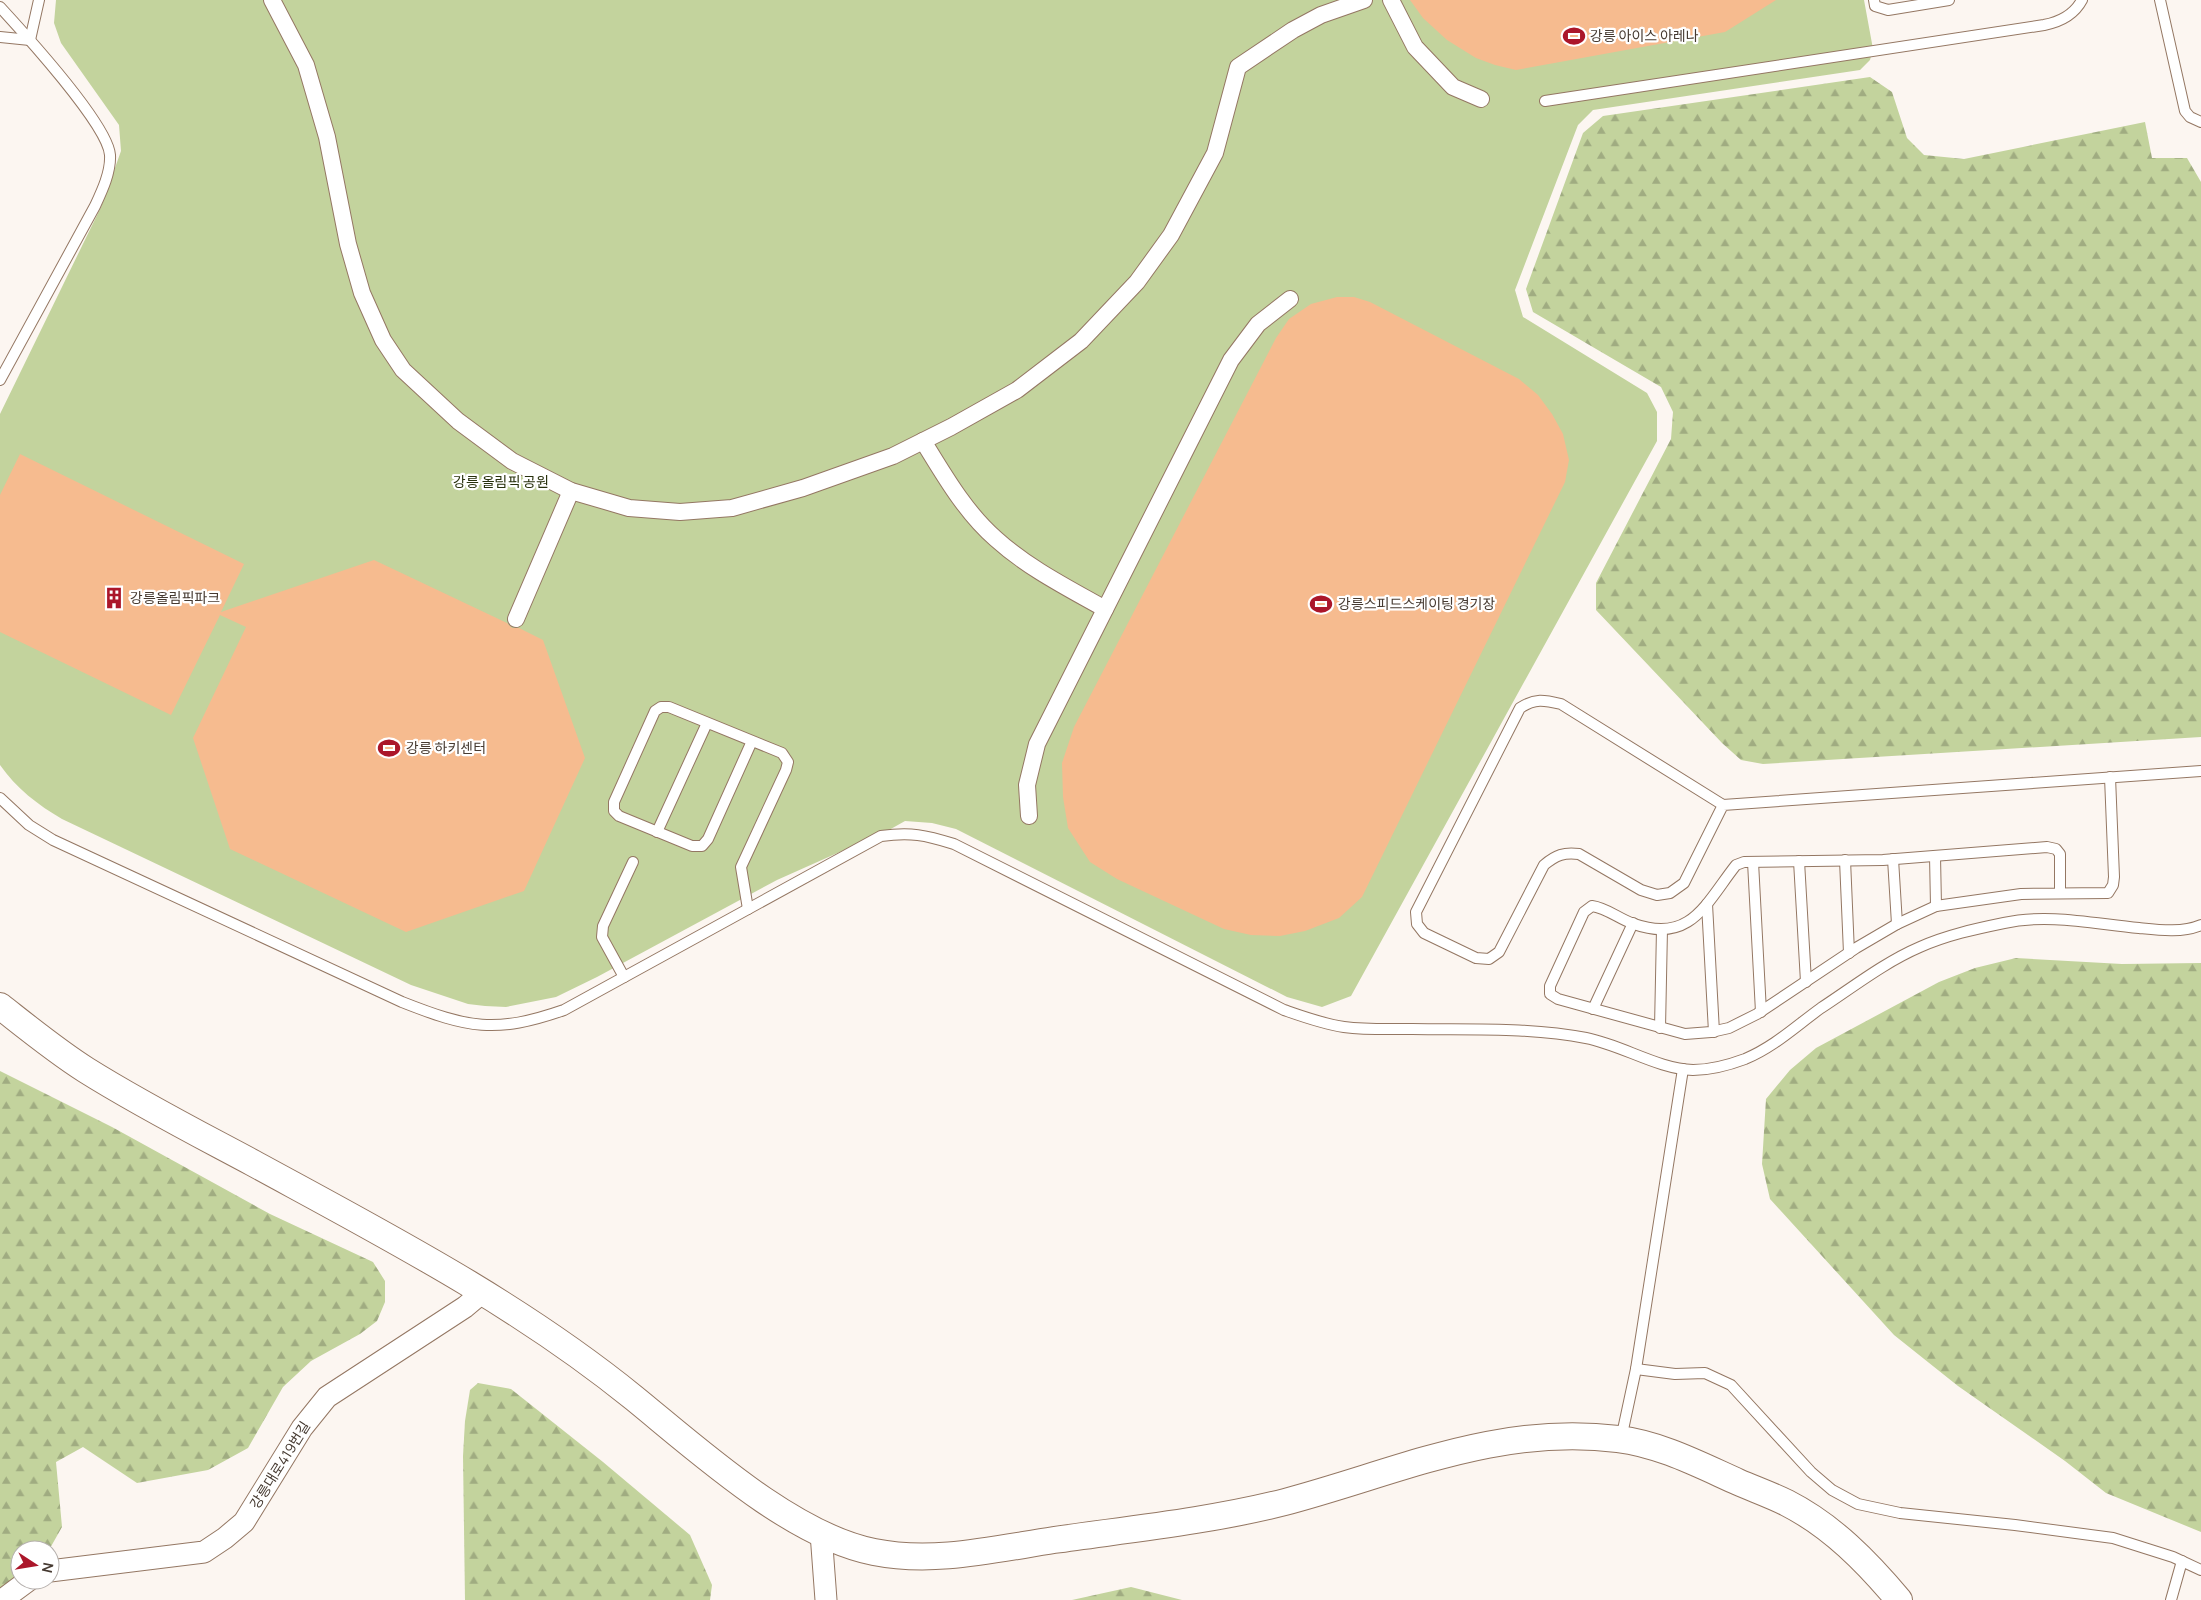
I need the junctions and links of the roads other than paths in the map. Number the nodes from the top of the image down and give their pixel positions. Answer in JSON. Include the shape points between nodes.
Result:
{"nodes":[{"id":1,"x":39,"y":0,"type":"edge"},
{"id":2,"x":272,"y":0,"type":"edge"},
{"id":3,"x":1364,"y":0,"type":"edge"},
{"id":4,"x":1391,"y":0,"type":"edge"},
{"id":5,"x":1874,"y":0,"type":"edge"},
{"id":6,"x":1949,"y":0,"type":"edge"},
{"id":7,"x":2082,"y":0,"type":"edge"},
{"id":8,"x":2160,"y":0,"type":"edge"},
{"id":9,"x":0,"y":8,"type":"edge"},
{"id":10,"x":0,"y":36,"type":"edge"},
{"id":11,"x":30,"y":40,"type":"junction"},
{"id":12,"x":1481,"y":99,"type":"dead end"},
{"id":13,"x":1545,"y":102,"type":"dead end"},
{"id":14,"x":2201,"y":122,"type":"edge"},
{"id":15,"x":1290,"y":299,"type":"dead end"},
{"id":16,"x":0,"y":380,"type":"edge"},
{"id":17,"x":923,"y":441,"type":"junction"},
{"id":18,"x":571,"y":490,"type":"junction"},
{"id":19,"x":1105,"y":609,"type":"junction"},
{"id":20,"x":516,"y":619,"type":"dead end"},
{"id":21,"x":707,"y":723,"type":"junction"},
{"id":22,"x":752,"y":741,"type":"junction"},
{"id":23,"x":2201,"y":771,"type":"edge"},
{"id":24,"x":2110,"y":777,"type":"junction"},
{"id":25,"x":0,"y":798,"type":"edge"},
{"id":26,"x":1723,"y":804,"type":"junction"},
{"id":27,"x":1029,"y":816,"type":"dead end"},
{"id":28,"x":657,"y":832,"type":"junction"},
{"id":29,"x":1935,"y":856,"type":"junction"},
{"id":30,"x":1893,"y":859,"type":"junction"},
{"id":31,"x":1845,"y":860,"type":"junction"},
{"id":32,"x":1799,"y":861,"type":"junction"},
{"id":33,"x":633,"y":862,"type":"dead end"},
{"id":34,"x":1753,"y":862,"type":"junction"},
{"id":35,"x":2060,"y":893,"type":"junction"},
{"id":36,"x":1707,"y":904,"type":"junction"},
{"id":37,"x":1936,"y":906,"type":"junction"},
{"id":38,"x":748,"y":909,"type":"junction"},
{"id":39,"x":1633,"y":923,"type":"junction"},
{"id":40,"x":1897,"y":924,"type":"junction"},
{"id":41,"x":2201,"y":925,"type":"edge"},
{"id":42,"x":1662,"y":929,"type":"junction"},
{"id":43,"x":1849,"y":953,"type":"junction"},
{"id":44,"x":624,"y":977,"type":"junction"},
{"id":45,"x":1806,"y":982,"type":"junction"},
{"id":46,"x":0,"y":1006,"type":"edge"},
{"id":47,"x":1593,"y":1009,"type":"junction"},
{"id":48,"x":1761,"y":1012,"type":"junction"},
{"id":49,"x":1660,"y":1028,"type":"junction"},
{"id":50,"x":1714,"y":1032,"type":"junction"},
{"id":51,"x":1682,"y":1068,"type":"junction"},
{"id":52,"x":484,"y":1291,"type":"junction"},
{"id":53,"x":1636,"y":1369,"type":"junction"},
{"id":54,"x":1621,"y":1439,"type":"junction"},
{"id":55,"x":822,"y":1533,"type":"junction"},
{"id":56,"x":2182,"y":1562,"type":"junction"},
{"id":57,"x":60,"y":1570,"type":"edge"},
{"id":58,"x":2201,"y":1570,"type":"edge"},
{"id":59,"x":16,"y":1590,"type":"edge"},
{"id":60,"x":2,"y":1600,"type":"edge"},
{"id":61,"x":826,"y":1600,"type":"edge"},
{"id":62,"x":1899,"y":1600,"type":"edge"},
{"id":63,"x":2171,"y":1600,"type":"edge"}],
"edges":[{"from":1,"to":11,"type":"lane"},
{"from":2,"to":18,"type":"street","via":[[306,65],[327,137],[348,244],[362,293],[383,340],[403,370],[458,421],[512,461]]},
{"from":3,"to":17,"type":"street","via":[[1321,15],[1238,67],[1215,153],[1171,235],[1137,282],[1081,341],[1017,390]]},
{"from":4,"to":12,"type":"street","via":[[1415,47],[1453,87]]},
{"from":5,"to":6,"type":"lane","via":[[1875,6],[1888,10]]},
{"from":7,"to":13,"type":"lane","via":[[2072,14],[2060,22]]},
{"from":8,"to":14,"type":"lane","via":[[2185,111]]},
{"from":9,"to":11,"type":"lane"},
{"from":10,"to":11,"type":"lane"},
{"from":11,"to":16,"type":"lane","via":[[100,127],[110,154],[105,182],[95,206]]},
{"from":15,"to":19,"type":"street","via":[[1258,324],[1231,360]]},
{"from":17,"to":18,"type":"street","via":[[893,456],[803,488],[732,508],[680,512],[629,508]]},
{"from":17,"to":19,"type":"street","via":[[957,496],[995,539],[1047,577]]},
{"from":18,"to":20,"type":"street"},
{"from":19,"to":27,"type":"street","via":[[1037,744],[1027,785]]},
{"from":21,"to":22,"type":"lane"},
{"from":21,"to":28,"type":"lane"},
{"from":21,"to":28,"type":"lane","via":[[669,707],[655,711],[614,802],[614,811]]},
{"from":22,"to":28,"type":"lane","via":[[702,846],[692,846]]},
{"from":22,"to":38,"type":"lane","via":[[782,753],[788,762],[740,867]]},
{"from":23,"to":24,"type":"lane"},
{"from":24,"to":26,"type":"lane"},
{"from":24,"to":35,"type":"lane","via":[[2113,885],[2108,893]]},
{"from":25,"to":44,"type":"lane","via":[[29,825],[53,840],[442,1018],[484,1026],[533,1020],[564,1010]]},
{"from":26,"to":26,"type":"lane","via":[[1561,704],[1546,700],[1530,701],[1520,708],[1416,912],[1417,924],[1424,933],[1459,950],[1476,958],[1489,958],[1499,952],[1544,865],[1568,852],[1579,854],[1641,890],[1657,895],[1670,894],[1684,883]]},
{"from":29,"to":30,"type":"lane"},
{"from":29,"to":35,"type":"lane","via":[[2056,849],[2060,854]]},
{"from":29,"to":37,"type":"lane"},
{"from":30,"to":31,"type":"lane"},
{"from":30,"to":40,"type":"lane"},
{"from":31,"to":32,"type":"lane"},
{"from":31,"to":43,"type":"lane"},
{"from":32,"to":34,"type":"lane"},
{"from":32,"to":45,"type":"lane"},
{"from":33,"to":44,"type":"lane","via":[[603,926],[602,937]]},
{"from":34,"to":36,"type":"lane","via":[[1736,865]]},
{"from":34,"to":48,"type":"lane"},
{"from":35,"to":37,"type":"lane","via":[[1988,898]]},
{"from":36,"to":42,"type":"lane","via":[[1684,926]]},
{"from":36,"to":50,"type":"lane"},
{"from":37,"to":40,"type":"lane"},
{"from":38,"to":44,"type":"lane"},
{"from":38,"to":51,"type":"lane","via":[[881,836],[905,833],[928,836],[954,844],[1284,1010],[1318,1022],[1368,1028],[1550,1033],[1617,1045]]},
{"from":39,"to":42,"type":"lane"},
{"from":39,"to":47,"type":"lane"},
{"from":39,"to":47,"type":"lane","via":[[1592,906],[1584,912],[1576,928],[1550,986],[1550,994]]},
{"from":40,"to":43,"type":"lane"},
{"from":41,"to":51,"type":"lane","via":[[2170,930],[2053,919],[2011,921],[1963,932],[1920,947],[1876,971],[1770,1047],[1712,1068]]},
{"from":42,"to":49,"type":"lane"},
{"from":43,"to":45,"type":"lane"},
{"from":45,"to":48,"type":"lane"},
{"from":46,"to":52,"type":"street","via":[[82,1067],[146,1105]]},
{"from":47,"to":49,"type":"lane"},
{"from":48,"to":50,"type":"lane","via":[[1730,1028]]},
{"from":49,"to":50,"type":"lane","via":[[1685,1034]]},
{"from":51,"to":53,"type":"lane"},
{"from":52,"to":55,"type":"street","via":[[599,1369],[716,1465],[783,1512]]},
{"from":52,"to":57,"type":"street","name":"강릉대로419번길","via":[[465,1307],[327,1397],[302,1428],[244,1522],[204,1552]]},
{"from":53,"to":54,"type":"lane"},
{"from":53,"to":56,"type":"lane","via":[[1675,1374],[1705,1373],[1732,1385],[1812,1472],[1832,1490],[1858,1504],[1900,1513],[2113,1538]]},
{"from":54,"to":55,"type":"street","via":[[1564,1436],[1504,1440],[1241,1512],[935,1558],[877,1553],[850,1546]]},
{"from":54,"to":62,"type":"street","via":[[1662,1449],[1790,1504],[1834,1533],[1873,1569]]},
{"from":55,"to":61,"type":"street"},
{"from":56,"to":58,"type":"lane"},
{"from":56,"to":63,"type":"lane"},
{"from":59,"to":60,"type":"street"}]}
